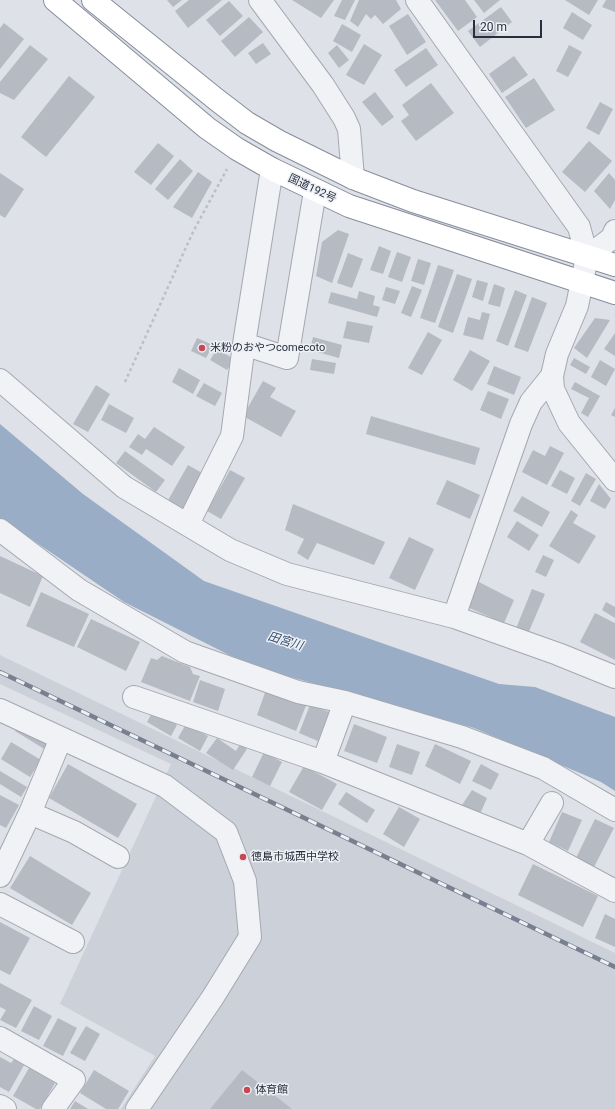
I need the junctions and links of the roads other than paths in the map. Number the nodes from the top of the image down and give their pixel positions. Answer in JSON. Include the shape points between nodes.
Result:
{"nodes":[{"id":1,"x":55,"y":0,"type":"edge"},
{"id":2,"x":93,"y":0,"type":"edge"},
{"id":3,"x":260,"y":0,"type":"edge"},
{"id":4,"x":416,"y":0,"type":"edge"},
{"id":5,"x":272,"y":169,"type":"junction"},
{"id":6,"x":353,"y":178,"type":"junction"},
{"id":7,"x":315,"y":191,"type":"junction"},
{"id":8,"x":615,"y":231,"type":"edge"},
{"id":9,"x":588,"y":257,"type":"junction"},
{"id":10,"x":615,"y":265,"type":"edge"},
{"id":11,"x":582,"y":282,"type":"junction"},
{"id":12,"x":615,"y":293,"type":"edge"},
{"id":13,"x":244,"y":344,"type":"junction"},
{"id":14,"x":552,"y":376,"type":"junction"},
{"id":15,"x":0,"y":380,"type":"edge"},
{"id":16,"x":615,"y":480,"type":"edge"},
{"id":17,"x":188,"y":524,"type":"junction"},
{"id":18,"x":0,"y":532,"type":"edge"},
{"id":19,"x":454,"y":617,"type":"junction"},
{"id":20,"x":615,"y":677,"type":"edge"},
{"id":21,"x":134,"y":697,"type":"dead end"},
{"id":22,"x":345,"y":702,"type":"junction"},
{"id":23,"x":0,"y":710,"type":"edge"},
{"id":24,"x":61,"y":738,"type":"junction"},
{"id":25,"x":323,"y":762,"type":"junction"},
{"id":26,"x":552,"y":803,"type":"dead end"},
{"id":27,"x":615,"y":810,"type":"edge"},
{"id":28,"x":30,"y":813,"type":"junction"},
{"id":29,"x":528,"y":844,"type":"junction"},
{"id":30,"x":118,"y":857,"type":"dead end"},
{"id":31,"x":0,"y":876,"type":"edge"},
{"id":32,"x":615,"y":891,"type":"edge"},
{"id":33,"x":0,"y":904,"type":"edge"},
{"id":34,"x":73,"y":942,"type":"dead end"},
{"id":35,"x":0,"y":1038,"type":"edge"},
{"id":36,"x":0,"y":1106,"type":"edge"},
{"id":37,"x":5,"y":1109,"type":"edge"},
{"id":38,"x":53,"y":1109,"type":"edge"},
{"id":39,"x":137,"y":1109,"type":"edge"}],
"edges":[{"from":1,"to":5,"type":"highway","name":"国道192号","via":[[207,128]]},
{"from":2,"to":6,"type":"highway","via":[[247,122],[278,141]]},
{"from":3,"to":6,"type":"street","via":[[323,85],[344,118],[348,129]]},
{"from":4,"to":9,"type":"street","via":[[579,227]]},
{"from":5,"to":7,"type":"highway","name":"国道192号"},
{"from":5,"to":13,"type":"street"},
{"from":6,"to":9,"type":"highway","via":[[413,201]]},
{"from":7,"to":11,"type":"highway","name":"国道192号","via":[[349,206]]},
{"from":7,"to":13,"type":"street","via":[[287,358]]},
{"from":8,"to":9,"type":"street","via":[[612,238]]},
{"from":9,"to":10,"type":"highway"},
{"from":9,"to":11,"type":"street"},
{"from":11,"to":12,"type":"highway","name":"国道192号"},
{"from":11,"to":14,"type":"street","via":[[577,306]]},
{"from":13,"to":17,"type":"street","via":[[232,436]]},
{"from":14,"to":16,"type":"street","via":[[553,389],[569,423]]},
{"from":14,"to":19,"type":"street","via":[[531,402],[521,424]]},
{"from":15,"to":17,"type":"street","via":[[124,487]]},
{"from":17,"to":19,"type":"street","via":[[230,550],[287,574]]},
{"from":18,"to":22,"type":"street","via":[[79,590],[185,652],[298,692]]},
{"from":19,"to":20,"type":"street"},
{"from":21,"to":25,"type":"street"},
{"from":22,"to":25,"type":"street"},
{"from":22,"to":27,"type":"street","via":[[462,737],[543,768]]},
{"from":23,"to":24,"type":"street"},
{"from":24,"to":28,"type":"street"},
{"from":24,"to":39,"type":"street","via":[[165,786],[226,832],[245,881],[250,937],[214,997]]},
{"from":25,"to":29,"type":"street"},
{"from":26,"to":29,"type":"street"},
{"from":28,"to":30,"type":"street","via":[[74,832]]},
{"from":28,"to":31,"type":"street"},
{"from":29,"to":32,"type":"street"},
{"from":33,"to":34,"type":"street"},
{"from":35,"to":38,"type":"street","via":[[74,1080]]},
{"from":36,"to":37,"type":"street"}]}
